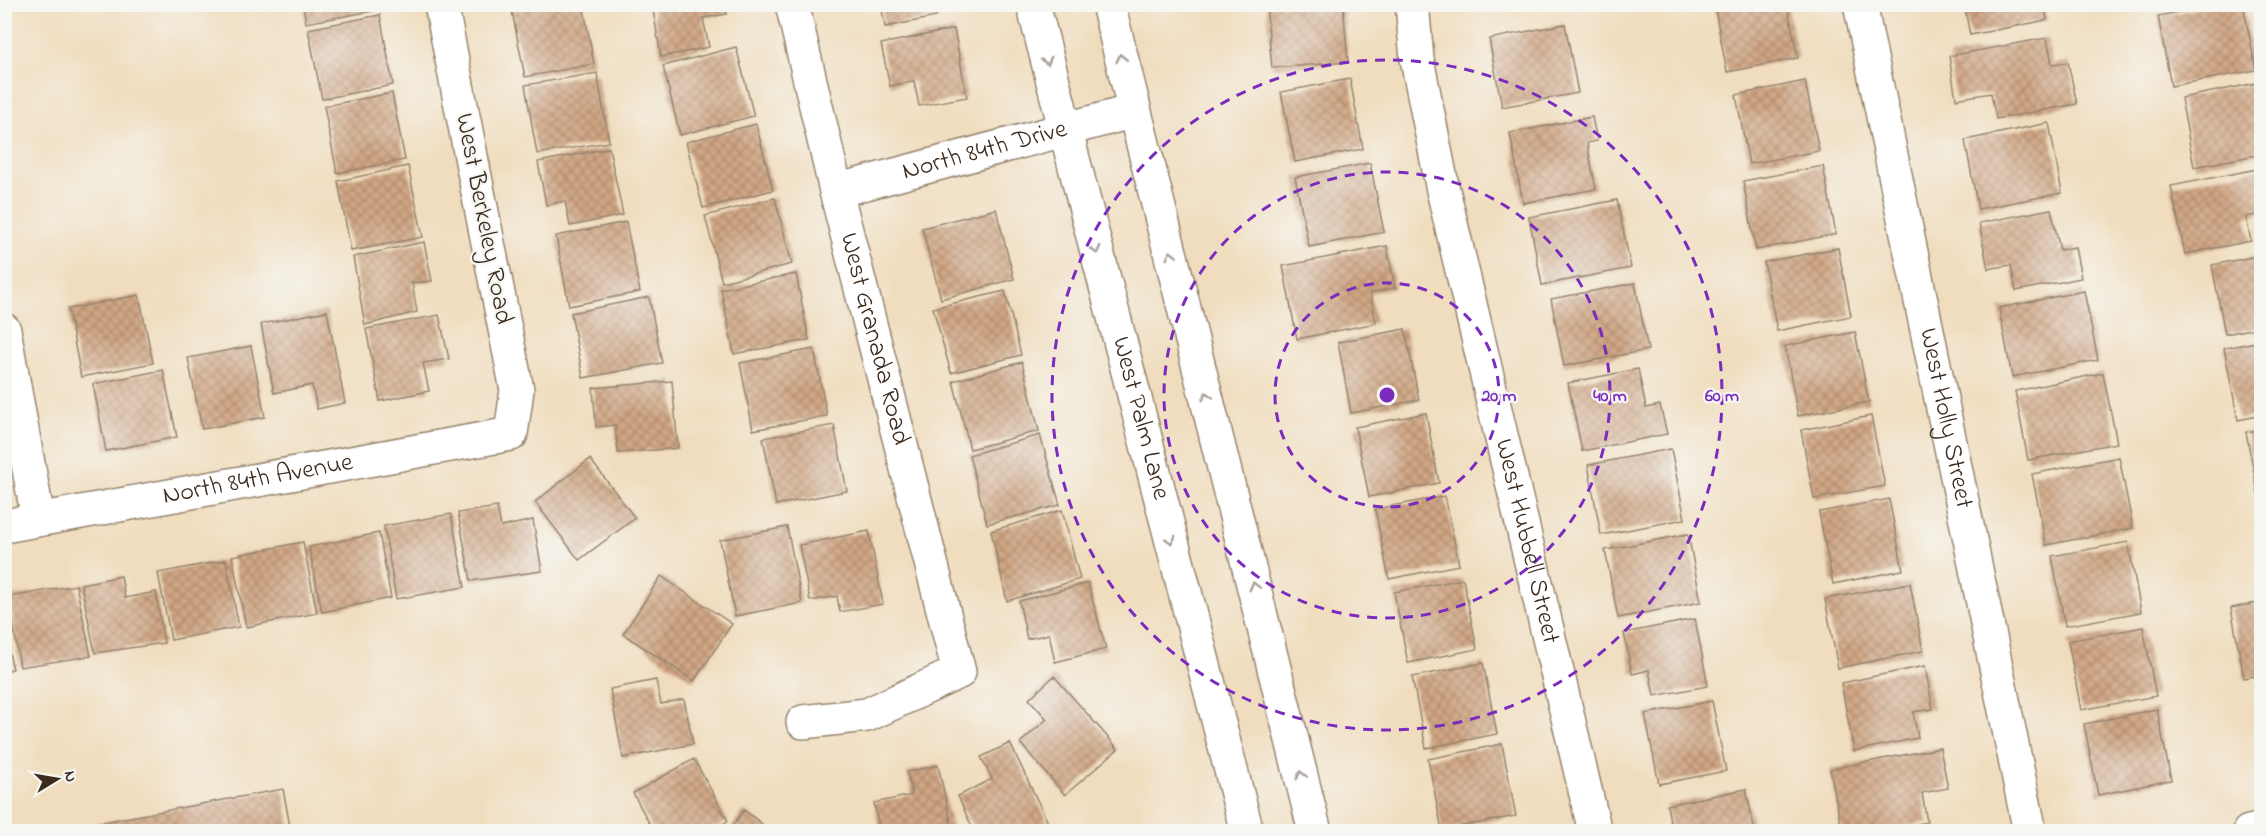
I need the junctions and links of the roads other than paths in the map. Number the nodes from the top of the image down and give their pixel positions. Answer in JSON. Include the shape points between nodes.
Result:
{"nodes":[{"id":1,"x":441,"y":4,"type":"edge"},
{"id":2,"x":792,"y":4,"type":"edge"},
{"id":3,"x":1033,"y":4,"type":"edge"},
{"id":4,"x":1108,"y":4,"type":"edge"},
{"id":5,"x":1412,"y":4,"type":"edge"},
{"id":6,"x":1860,"y":4,"type":"edge"},
{"id":7,"x":1134,"y":111,"type":"junction"},
{"id":8,"x":1065,"y":129,"type":"junction"},
{"id":9,"x":836,"y":191,"type":"junction"},
{"id":10,"x":4,"y":330,"type":"edge"},
{"id":11,"x":511,"y":434,"type":"joint"},
{"id":12,"x":38,"y":519,"type":"junction"},
{"id":13,"x":4,"y":526,"type":"edge"},
{"id":14,"x":803,"y":722,"type":"dead end"},
{"id":15,"x":2262,"y":829,"type":"edge"},
{"id":16,"x":1247,"y":831,"type":"edge"},
{"id":17,"x":1316,"y":831,"type":"edge"},
{"id":18,"x":1595,"y":831,"type":"edge"},
{"id":19,"x":2030,"y":831,"type":"edge"},
{"id":20,"x":2249,"y":831,"type":"edge"}],
"edges":[{"from":1,"to":11,"type":"street","name":"West Berkeley Road","via":[[517,390]]},
{"from":2,"to":9,"type":"street","name":"West Granada Road"},
{"from":3,"to":8,"type":"street","name":"West Palm Lane","one_way":true},
{"from":7,"to":4,"type":"street","one_way":true},
{"from":5,"to":18,"type":"street","name":"West Hubbell Street","via":[[1417,59],[1443,190]]},
{"from":6,"to":19,"type":"street","name":"West Holly Street"},
{"from":7,"to":8,"type":"street","name":"North 84th Drive"},
{"from":17,"to":7,"type":"street","one_way":true},
{"from":8,"to":9,"type":"street","name":"North 84th Drive"},
{"from":8,"to":16,"type":"street","name":"West Palm Lane","one_way":true},
{"from":9,"to":14,"type":"street","name":"West Granada Road","via":[[959,672],[867,715]]},
{"from":10,"to":12,"type":"street"},
{"from":11,"to":12,"type":"street","name":"North 84th Avenue"},
{"from":12,"to":13,"type":"street","name":"North 84th Avenue"},
{"from":15,"to":20,"type":"street"}]}
